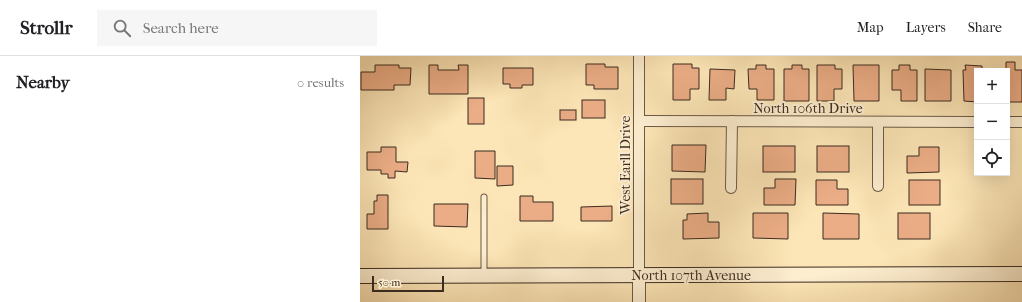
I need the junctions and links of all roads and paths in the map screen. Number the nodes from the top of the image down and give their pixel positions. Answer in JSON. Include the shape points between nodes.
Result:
{"nodes":[{"id":1,"x":639,"y":56,"type":"edge"},
{"id":2,"x":639,"y":121,"type":"junction"},
{"id":3,"x":732,"y":121,"type":"junction"},
{"id":4,"x":878,"y":122,"type":"junction"},
{"id":5,"x":974,"y":122,"type":"edge"},
{"id":6,"x":1010,"y":122,"type":"edge"},
{"id":7,"x":1022,"y":122,"type":"edge"},
{"id":8,"x":878,"y":186,"type":"dead end"},
{"id":9,"x":731,"y":188,"type":"dead end"},
{"id":10,"x":484,"y":197,"type":"dead end"},
{"id":11,"x":1022,"y":274,"type":"edge"},
{"id":12,"x":639,"y":275,"type":"junction"},
{"id":13,"x":360,"y":276,"type":"edge"},
{"id":14,"x":484,"y":276,"type":"junction"},
{"id":15,"x":639,"y":302,"type":"edge"}],
"edges":[{"from":1,"to":2,"type":"street","name":"West Earll Drive"},
{"from":2,"to":3,"type":"street","name":"North 106th Drive"},
{"from":2,"to":12,"type":"street","name":"West Earll Drive"},
{"from":3,"to":4,"type":"street","name":"North 106th Drive"},
{"from":3,"to":9,"type":"street"},
{"from":4,"to":5,"type":"street","name":"North 106th Drive"},
{"from":4,"to":8,"type":"street"},
{"from":6,"to":7,"type":"street"},
{"from":10,"to":14,"type":"lane"},
{"from":11,"to":12,"type":"main road","name":"North 107th Avenue"},
{"from":12,"to":14,"type":"main road","name":"North 107th Avenue"},
{"from":12,"to":15,"type":"street"},
{"from":13,"to":14,"type":"main road","name":"North 107th Avenue"}]}
